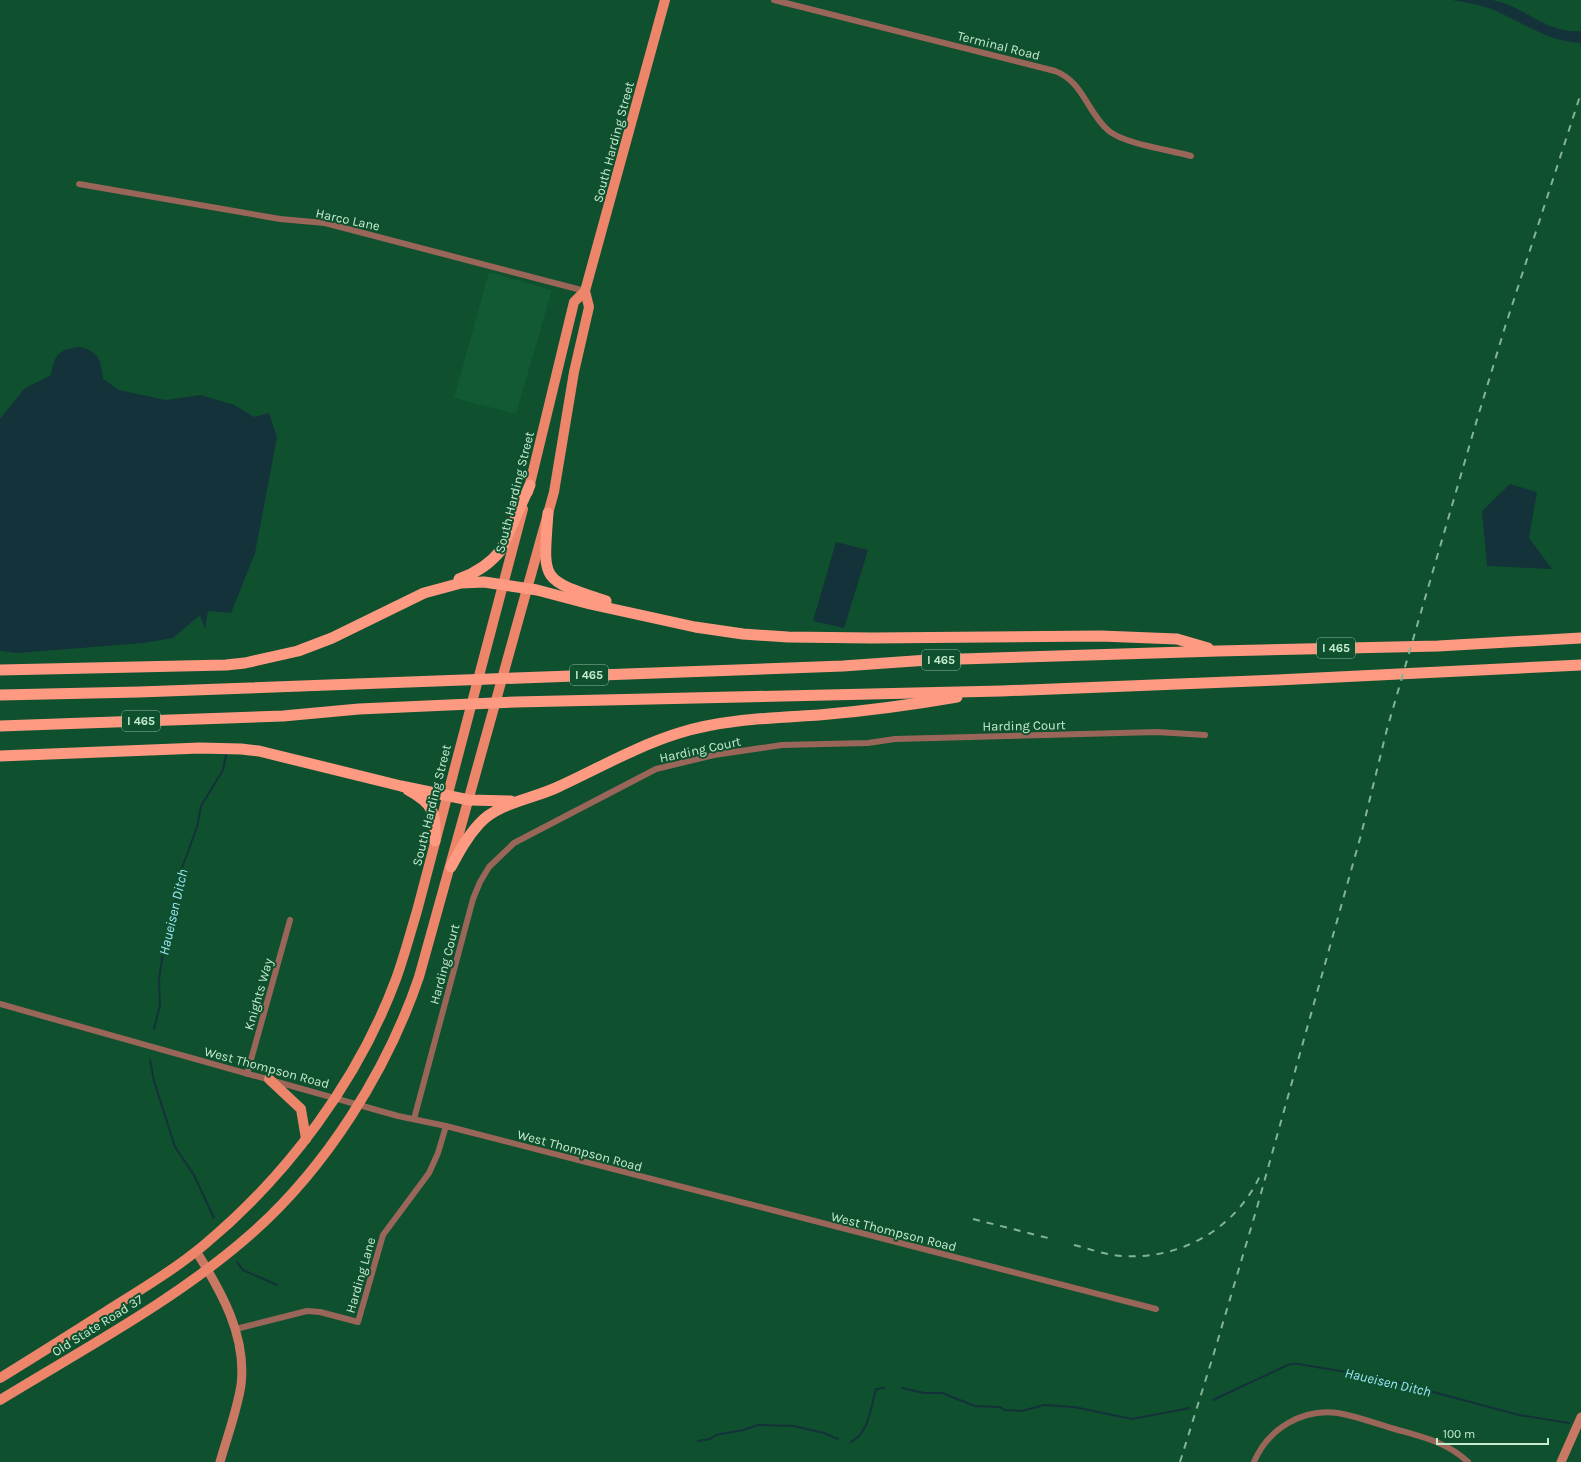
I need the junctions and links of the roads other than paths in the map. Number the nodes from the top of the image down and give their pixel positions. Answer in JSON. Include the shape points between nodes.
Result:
{"nodes":[{"id":1,"x":665,"y":0,"type":"edge"},
{"id":2,"x":774,"y":0,"type":"edge"},
{"id":3,"x":1191,"y":156,"type":"dead end"},
{"id":4,"x":79,"y":184,"type":"dead end"},
{"id":5,"x":585,"y":291,"type":"junction"},
{"id":6,"x":530,"y":485,"type":"junction"},
{"id":7,"x":548,"y":513,"type":"junction"},
{"id":8,"x":503,"y":584,"type":"junction"},
{"id":9,"x":442,"y":587,"type":"junction"},
{"id":10,"x":526,"y":588,"type":"junction"},
{"id":11,"x":650,"y":616,"type":"junction"},
{"id":12,"x":1581,"y":638,"type":"edge"},
{"id":13,"x":1218,"y":651,"type":"junction"},
{"id":14,"x":1581,"y":665,"type":"edge"},
{"id":15,"x":0,"y":670,"type":"edge"},
{"id":16,"x":1001,"y":691,"type":"junction"},
{"id":17,"x":0,"y":694,"type":"edge"},
{"id":18,"x":0,"y":726,"type":"edge"},
{"id":19,"x":1205,"y":735,"type":"dead end"},
{"id":20,"x":0,"y":756,"type":"edge"},
{"id":21,"x":401,"y":786,"type":"junction"},
{"id":22,"x":447,"y":795,"type":"junction"},
{"id":23,"x":469,"y":800,"type":"junction"},
{"id":24,"x":526,"y":800,"type":"junction"},
{"id":25,"x":435,"y":841,"type":"junction"},
{"id":26,"x":451,"y":867,"type":"junction"},
{"id":27,"x":290,"y":920,"type":"dead end"},
{"id":28,"x":0,"y":1004,"type":"edge"},
{"id":29,"x":247,"y":1074,"type":"junction"},
{"id":30,"x":269,"y":1079,"type":"junction"},
{"id":31,"x":336,"y":1097,"type":"junction"},
{"id":32,"x":358,"y":1104,"type":"junction"},
{"id":33,"x":414,"y":1118,"type":"junction"},
{"id":34,"x":446,"y":1126,"type":"junction"},
{"id":35,"x":306,"y":1139,"type":"junction"},
{"id":36,"x":196,"y":1251,"type":"junction"},
{"id":37,"x":207,"y":1268,"type":"junction"},
{"id":38,"x":1156,"y":1309,"type":"dead end"},
{"id":39,"x":236,"y":1329,"type":"junction"},
{"id":40,"x":0,"y":1378,"type":"edge"},
{"id":41,"x":0,"y":1400,"type":"edge"},
{"id":42,"x":1581,"y":1417,"type":"edge"},
{"id":43,"x":220,"y":1462,"type":"edge"},
{"id":44,"x":1254,"y":1462,"type":"edge"},
{"id":45,"x":1468,"y":1462,"type":"edge"},
{"id":46,"x":1561,"y":1462,"type":"edge"}],
"edges":[{"from":1,"to":5,"type":"main road","name":"South Harding Street"},
{"from":2,"to":3,"type":"street","name":"Terminal Road","via":[[1055,71],[1067,76],[1074,83],[1097,119],[1112,134],[1125,140]]},
{"from":4,"to":5,"type":"street","name":"Harco Lane","via":[[280,219],[325,223]]},
{"from":5,"to":6,"type":"main road","name":"South Harding Street","via":[[574,302]]},
{"from":5,"to":7,"type":"main road","name":"South Harding Street","via":[[590,307],[574,372],[560,464]]},
{"from":6,"to":8,"type":"main road","name":"South Harding Street"},
{"from":6,"to":9,"type":"highway","via":[[505,542],[495,558],[476,572]]},
{"from":7,"to":10,"type":"main road","name":"South Harding Street"},
{"from":7,"to":11,"type":"highway","via":[[545,562],[550,575],[557,583]]},
{"from":8,"to":9,"type":"highway","via":[[472,582]]},
{"from":8,"to":10,"type":"highway"},
{"from":8,"to":22,"type":"main road","name":"South Harding Street"},
{"from":9,"to":15,"type":"highway","via":[[412,598],[316,645],[245,662],[226,665]]},
{"from":10,"to":11,"type":"highway"},
{"from":10,"to":23,"type":"main road","name":"South Harding Street"},
{"from":11,"to":13,"type":"highway","via":[[695,627],[788,637],[1131,637],[1177,639]]},
{"from":12,"to":13,"type":"highway","number":"I 465","via":[[1388,648]]},
{"from":13,"to":17,"type":"highway","number":"I 465","via":[[139,692]]},
{"from":14,"to":16,"type":"highway","number":"I 465"},
{"from":16,"to":18,"type":"highway","number":"I 465","via":[[516,702],[359,709],[283,716]]},
{"from":16,"to":24,"type":"highway","via":[[877,710],[714,725],[679,733],[623,755],[547,793]]},
{"from":19,"to":33,"type":"street","name":"Harding Court","via":[[1157,732],[895,739],[868,743],[782,745],[714,755],[656,770],[514,843],[489,867],[473,899]]},
{"from":20,"to":21,"type":"highway","via":[[200,748],[241,749],[260,751]]},
{"from":21,"to":22,"type":"highway"},
{"from":21,"to":25,"type":"highway","via":[[419,796],[432,808],[436,822]]},
{"from":22,"to":23,"type":"highway"},
{"from":22,"to":25,"type":"main road","name":"South Harding Street"},
{"from":23,"to":24,"type":"highway"},
{"from":23,"to":26,"type":"main road","name":"South Harding Street"},
{"from":24,"to":26,"type":"highway","via":[[502,808],[479,823]]},
{"from":25,"to":31,"type":"main road","name":"South Harding Street","via":[[396,979],[365,1045]]},
{"from":26,"to":32,"type":"main road","name":"South Harding Street","via":[[408,1007],[392,1044]]},
{"from":27,"to":29,"type":"street","name":"Knights Way"},
{"from":28,"to":29,"type":"street","name":"West Thompson Road"},
{"from":29,"to":30,"type":"street","name":"West Thompson Road"},
{"from":30,"to":31,"type":"street","name":"West Thompson Road"},
{"from":30,"to":35,"type":"main road","via":[[301,1109]]},
{"from":31,"to":32,"type":"street","name":"West Thompson Road"},
{"from":31,"to":35,"type":"main road","name":"South Harding Street"},
{"from":32,"to":33,"type":"street","name":"West Thompson Road"},
{"from":32,"to":37,"type":"main road","name":"South Harding Street","via":[[318,1162],[274,1213]]},
{"from":33,"to":34,"type":"street","name":"West Thompson Road"},
{"from":34,"to":38,"type":"street","name":"West Thompson Road"},
{"from":34,"to":39,"type":"street","name":"Harding Lane","via":[[429,1174],[384,1235],[358,1322],[307,1311]]},
{"from":35,"to":36,"type":"main road","name":"South Harding Street","via":[[240,1213]]},
{"from":36,"to":37,"type":"street"},
{"from":36,"to":40,"type":"main road","name":"Old State Road 37","via":[[156,1280]]},
{"from":37,"to":39,"type":"street"},
{"from":37,"to":41,"type":"main road","name":"Old State Road 37","via":[[163,1299]]},
{"from":39,"to":43,"type":"street","via":[[241,1356],[241,1384]]},
{"from":42,"to":46,"type":"street"},
{"from":44,"to":45,"type":"street","via":[[1266,1441],[1283,1426],[1305,1416],[1329,1413],[1433,1439],[1451,1448]]}]}
